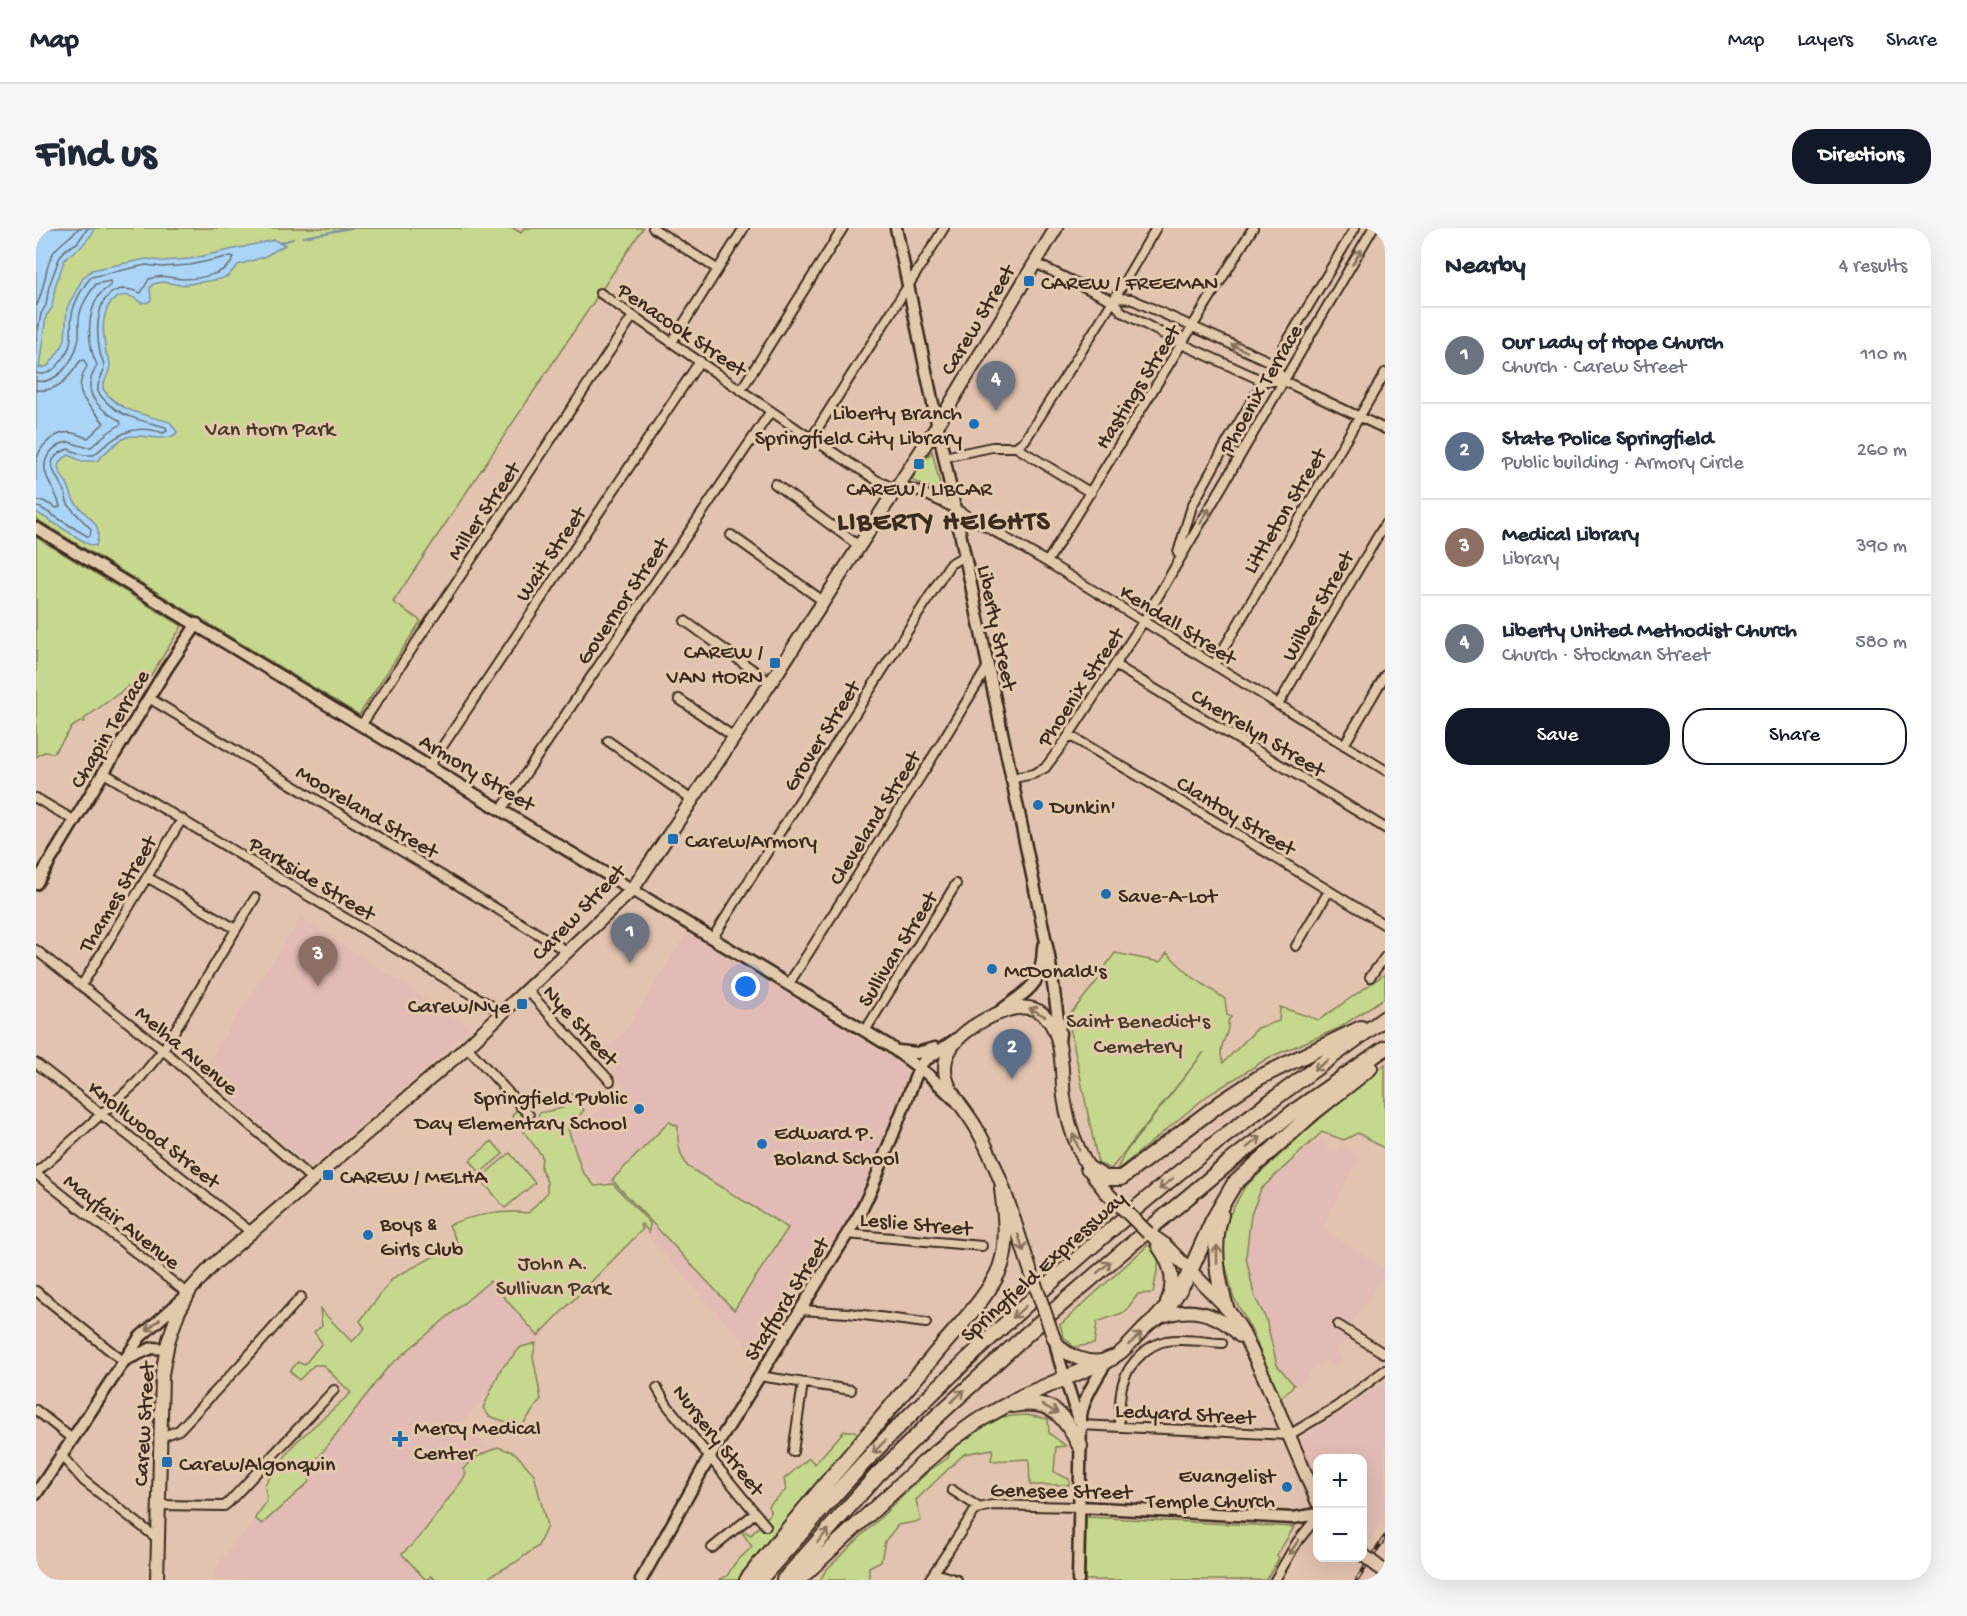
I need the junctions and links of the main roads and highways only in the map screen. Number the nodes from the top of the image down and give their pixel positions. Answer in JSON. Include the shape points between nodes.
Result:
{"nodes":[{"id":1,"x":896,"y":228,"type":"edge"},
{"id":2,"x":1056,"y":228,"type":"edge"},
{"id":3,"x":937,"y":426,"type":"junction"},
{"id":4,"x":36,"y":528,"type":"edge"},
{"id":5,"x":196,"y":624,"type":"junction"},
{"id":6,"x":36,"y":884,"type":"edge"},
{"id":7,"x":632,"y":890,"type":"junction"},
{"id":8,"x":1042,"y":929,"type":"junction"},
{"id":9,"x":996,"y":1014,"type":"junction"},
{"id":10,"x":1385,"y":1018,"type":"edge"},
{"id":11,"x":952,"y":1041,"type":"junction"},
{"id":12,"x":1059,"y":1047,"type":"junction"},
{"id":13,"x":1385,"y":1048,"type":"edge"},
{"id":14,"x":898,"y":1051,"type":"junction"},
{"id":15,"x":1385,"y":1055,"type":"edge"},
{"id":16,"x":919,"y":1068,"type":"junction"},
{"id":17,"x":960,"y":1105,"type":"junction"},
{"id":18,"x":1088,"y":1168,"type":"junction"},
{"id":19,"x":1002,"y":1189,"type":"junction"},
{"id":20,"x":1225,"y":1200,"type":"junction"},
{"id":21,"x":1160,"y":1244,"type":"junction"},
{"id":22,"x":1191,"y":1271,"type":"junction"},
{"id":23,"x":188,"y":1294,"type":"junction"},
{"id":24,"x":1226,"y":1307,"type":"junction"},
{"id":25,"x":1159,"y":1316,"type":"junction"},
{"id":26,"x":1054,"y":1339,"type":"junction"},
{"id":27,"x":1246,"y":1342,"type":"junction"},
{"id":28,"x":167,"y":1349,"type":"junction"},
{"id":29,"x":1110,"y":1359,"type":"junction"},
{"id":30,"x":123,"y":1361,"type":"junction"},
{"id":31,"x":1066,"y":1378,"type":"junction"},
{"id":32,"x":1002,"y":1407,"type":"junction"},
{"id":33,"x":1080,"y":1425,"type":"junction"},
{"id":34,"x":1080,"y":1446,"type":"junction"},
{"id":35,"x":1313,"y":1493,"type":"edge"},
{"id":36,"x":36,"y":1494,"type":"edge"},
{"id":37,"x":1079,"y":1507,"type":"junction"},
{"id":38,"x":1313,"y":1516,"type":"edge"},
{"id":39,"x":1367,"y":1558,"type":"edge"},
{"id":40,"x":1385,"y":1572,"type":"edge"},
{"id":41,"x":158,"y":1580,"type":"edge"},
{"id":42,"x":641,"y":1580,"type":"edge"},
{"id":43,"x":747,"y":1580,"type":"edge"},
{"id":44,"x":759,"y":1580,"type":"edge"},
{"id":45,"x":784,"y":1580,"type":"edge"},
{"id":46,"x":798,"y":1580,"type":"edge"},
{"id":47,"x":1078,"y":1580,"type":"edge"}],
"edges":[{"from":1,"to":3,"type":"main road","name":"Liberty Street"},
{"from":2,"to":3,"type":"main road","name":"Carew Street"},
{"from":3,"to":7,"type":"main road","name":"Carew Street"},
{"from":3,"to":8,"type":"main road","name":"Liberty Street"},
{"from":4,"to":5,"type":"main road","name":"Armory Street"},
{"from":5,"to":6,"type":"main road","name":"Chapin Terrace"},
{"from":5,"to":7,"type":"main road","name":"Armory Street"},
{"from":7,"to":14,"type":"main road","name":"Armory Street"},
{"from":7,"to":23,"type":"main road","name":"Carew Street","via":[[467,1047],[213,1265]]},
{"from":8,"to":9,"type":"main road","name":"Liberty Street","via":[[1042,968],[1034,985]]},
{"from":8,"to":12,"type":"main road","name":"Liberty Street","via":[[1054,985]]},
{"from":9,"to":11,"type":"main road"},
{"from":12,"to":9,"type":"main road","one_way":true,"via":[[1051,1024],[1040,1011],[1018,1007]]},
{"from":10,"to":18,"type":"highway","via":[[1260,1077],[1121,1178],[1105,1178]]},
{"from":10,"to":44,"type":"highway","name":"Springfield Expressway","one_way":true,"via":[[1218,1142],[1093,1245],[901,1423]]},
{"from":11,"to":14,"type":"main road","via":[[917,1053]]},
{"from":11,"to":16,"type":"main road","name":"Stafford Street"},
{"from":11,"to":17,"type":"main road","via":[[945,1070]]},
{"from":18,"to":12,"type":"main road","one_way":true,"via":[[1069,1122]]},
{"from":45,"to":13,"type":"highway","name":"Springfield Expressway","one_way":true,"via":[[889,1463],[1029,1332],[1231,1161]]},
{"from":14,"to":16,"type":"main road","name":"Armory Street"},
{"from":15,"to":20,"type":"highway","via":[[1278,1144],[1234,1184]]},
{"from":16,"to":17,"type":"main road","name":"Armory Street"},
{"from":16,"to":42,"type":"main road","name":"Stafford Street","via":[[872,1188],[709,1458]]},
{"from":17,"to":19,"type":"main road","via":[[983,1141]]},
{"from":18,"to":21,"type":"main road","bridge":true,"via":[[1106,1192]]},
{"from":19,"to":26,"type":"main road","one_way":true,"bridge":true},
{"from":19,"to":43,"type":"highway","via":[[1005,1247],[1001,1266],[987,1289]]},
{"from":20,"to":22,"type":"highway"},
{"from":24,"to":20,"type":"highway","one_way":true,"via":[[1216,1260]]},
{"from":21,"to":22,"type":"main road"},
{"from":21,"to":25,"type":"main road","via":[[1169,1262],[1172,1282]]},
{"from":22,"to":24,"type":"main road"},
{"from":22,"to":25,"type":"highway"},
{"from":23,"to":28,"type":"main road","name":"Carew Street"},
{"from":23,"to":30,"type":"main road","one_way":true,"via":[[140,1337]]},
{"from":24,"to":27,"type":"main road"},
{"from":25,"to":27,"type":"main road","via":[[1178,1312],[1207,1314],[1234,1329]]},
{"from":29,"to":25,"type":"main road","one_way":true},
{"from":26,"to":29,"type":"main road","via":[[1078,1359]]},
{"from":26,"to":31,"type":"main road"},
{"from":27,"to":35,"type":"main road"},
{"from":28,"to":30,"type":"main road","via":[[152,1348]]},
{"from":28,"to":41,"type":"main road","name":"Carew Street","via":[[162,1374]]},
{"from":29,"to":31,"type":"highway"},
{"from":29,"to":33,"type":"main road","via":[[1083,1404]]},
{"from":30,"to":36,"type":"main road"},
{"from":31,"to":32,"type":"highway"},
{"from":31,"to":33,"type":"main road"},
{"from":32,"to":34,"type":"highway","one_way":true,"via":[[1030,1403],[1055,1411],[1068,1422]]},
{"from":32,"to":46,"type":"highway","via":[[926,1461]]},
{"from":33,"to":34,"type":"main road"},
{"from":34,"to":37,"type":"main road"},
{"from":37,"to":38,"type":"main road","name":"Genesee Street","via":[[1293,1518]]},
{"from":37,"to":47,"type":"main road"},
{"from":39,"to":40,"type":"main road","bridge":true}]}
